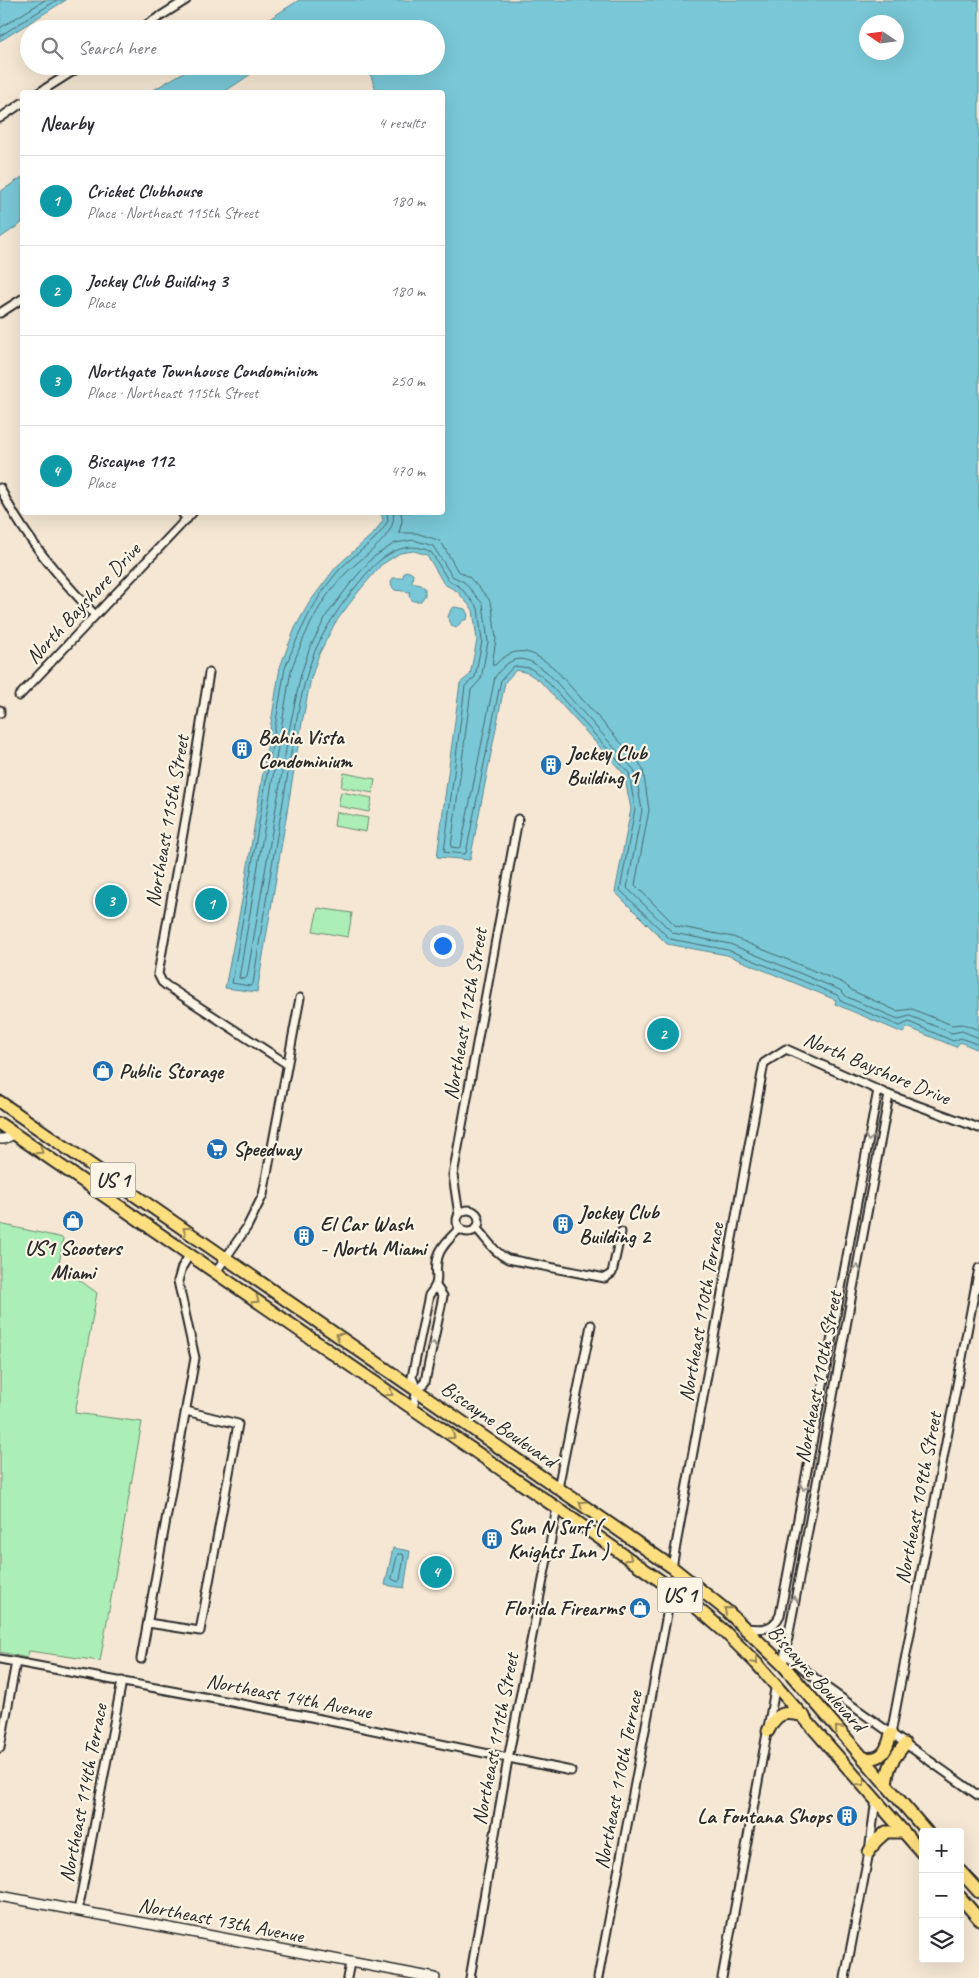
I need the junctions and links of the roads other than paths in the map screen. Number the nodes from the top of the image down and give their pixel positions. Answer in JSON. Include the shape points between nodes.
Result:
{"nodes":[{"id":1,"x":186,"y":0,"type":"edge"},
{"id":2,"x":154,"y":20,"type":"edge"},
{"id":3,"x":67,"y":75,"type":"edge"},
{"id":4,"x":43,"y":90,"type":"edge"},
{"id":5,"x":20,"y":104,"type":"edge"},
{"id":6,"x":0,"y":118,"type":"edge"},
{"id":7,"x":20,"y":299,"type":"edge"},
{"id":8,"x":0,"y":313,"type":"edge"},
{"id":9,"x":0,"y":488,"type":"edge"},
{"id":10,"x":184,"y":515,"type":"edge"},
{"id":11,"x":190,"y":515,"type":"edge"},
{"id":12,"x":187,"y":519,"type":"junction"},
{"id":13,"x":95,"y":615,"type":"junction"},
{"id":14,"x":209,"y":673,"type":"dead end"},
{"id":15,"x":19,"y":696,"type":"dead end"},
{"id":16,"x":518,"y":819,"type":"dead end"},
{"id":17,"x":300,"y":998,"type":"dead end"},
{"id":18,"x":764,"y":1063,"type":"joint"},
{"id":19,"x":287,"y":1064,"type":"junction"},
{"id":20,"x":878,"y":1090,"type":"junction"},
{"id":21,"x":889,"y":1095,"type":"junction"},
{"id":22,"x":0,"y":1102,"type":"edge"},
{"id":23,"x":0,"y":1124,"type":"edge"},
{"id":24,"x":979,"y":1128,"type":"edge"},
{"id":25,"x":42,"y":1131,"type":"junction"},
{"id":26,"x":14,"y":1134,"type":"junction"},
{"id":27,"x":0,"y":1139,"type":"edge"},
{"id":28,"x":460,"y":1215,"type":"junction"},
{"id":29,"x":460,"y":1228,"type":"junction"},
{"id":30,"x":476,"y":1228,"type":"junction"},
{"id":31,"x":620,"y":1232,"type":"dead end"},
{"id":32,"x":190,"y":1254,"type":"junction"},
{"id":33,"x":226,"y":1258,"type":"junction"},
{"id":34,"x":979,"y":1268,"type":"edge"},
{"id":35,"x":216,"y":1272,"type":"junction"},
{"id":36,"x":436,"y":1286,"type":"junction"},
{"id":37,"x":424,"y":1317,"type":"junction"},
{"id":38,"x":438,"y":1320,"type":"junction"},
{"id":39,"x":591,"y":1325,"type":"dead end"},
{"id":40,"x":417,"y":1390,"type":"junction"},
{"id":41,"x":412,"y":1408,"type":"junction"},
{"id":42,"x":186,"y":1411,"type":"junction"},
{"id":43,"x":558,"y":1488,"type":"junction"},
{"id":44,"x":557,"y":1508,"type":"junction"},
{"id":45,"x":672,"y":1567,"type":"junction"},
{"id":46,"x":672,"y":1588,"type":"junction"},
{"id":47,"x":148,"y":1623,"type":"junction"},
{"id":48,"x":746,"y":1628,"type":"junction"},
{"id":49,"x":785,"y":1653,"type":"junction"},
{"id":50,"x":0,"y":1658,"type":"edge"},
{"id":51,"x":141,"y":1658,"type":"dead end"},
{"id":52,"x":16,"y":1662,"type":"junction"},
{"id":53,"x":783,"y":1665,"type":"junction"},
{"id":54,"x":122,"y":1681,"type":"junction"},
{"id":55,"x":776,"y":1684,"type":"junction"},
{"id":56,"x":804,"y":1716,"type":"junction"},
{"id":57,"x":768,"y":1731,"type":"junction"},
{"id":58,"x":891,"y":1734,"type":"junction"},
{"id":59,"x":905,"y":1744,"type":"junction"},
{"id":60,"x":0,"y":1748,"type":"edge"},
{"id":61,"x":864,"y":1758,"type":"junction"},
{"id":62,"x":508,"y":1760,"type":"junction"},
{"id":63,"x":571,"y":1771,"type":"dead end"},
{"id":64,"x":886,"y":1784,"type":"junction"},
{"id":65,"x":979,"y":1796,"type":"edge"},
{"id":66,"x":876,"y":1799,"type":"junction"},
{"id":67,"x":924,"y":1828,"type":"edge"},
{"id":68,"x":904,"y":1832,"type":"junction"},
{"id":69,"x":919,"y":1849,"type":"edge"},
{"id":70,"x":869,"y":1852,"type":"junction"},
{"id":71,"x":963,"y":1873,"type":"edge"},
{"id":72,"x":978,"y":1889,"type":"edge"},
{"id":73,"x":0,"y":1896,"type":"edge"},
{"id":74,"x":964,"y":1901,"type":"edge"},
{"id":75,"x":78,"y":1911,"type":"junction"},
{"id":76,"x":979,"y":1918,"type":"edge"},
{"id":77,"x":350,"y":1963,"type":"junction"},
{"id":78,"x":347,"y":1978,"type":"edge"},
{"id":79,"x":435,"y":1978,"type":"edge"},
{"id":80,"x":470,"y":1978,"type":"edge"},
{"id":81,"x":598,"y":1978,"type":"edge"},
{"id":82,"x":722,"y":1978,"type":"edge"},
{"id":83,"x":845,"y":1978,"type":"edge"}],
"edges":[{"from":1,"to":2,"type":"street"},
{"from":3,"to":4,"type":"street"},
{"from":5,"to":6,"type":"street"},
{"from":7,"to":8,"type":"street"},
{"from":9,"to":13,"type":"street","via":[[36,547]]},
{"from":10,"to":12,"type":"street"},
{"from":11,"to":12,"type":"street","name":"North Bayshore Drive"},
{"from":12,"to":13,"type":"street","name":"North Bayshore Drive"},
{"from":13,"to":15,"type":"street","name":"North Bayshore Drive"},
{"from":14,"to":19,"type":"street","name":"Northeast 115th Street","via":[[158,974],[167,986]]},
{"from":16,"to":28,"type":"street","name":"Northeast 112th Street","via":[[453,1175]]},
{"from":17,"to":19,"type":"street"},
{"from":18,"to":20,"type":"street","name":"North Bayshore Drive","via":[[786,1049]]},
{"from":18,"to":45,"type":"street","name":"Northeast 110th Terrace"},
{"from":19,"to":33,"type":"street","via":[[263,1196]]},
{"from":20,"to":21,"type":"street","name":"North Bayshore Drive"},
{"from":20,"to":48,"type":"street","name":"Northeast 110th Street","one_way":true,"via":[[780,1614],[770,1627]]},
{"from":21,"to":24,"type":"street","name":"North Bayshore Drive"},
{"from":49,"to":21,"type":"street","name":"Northeast 110th Street","one_way":true},
{"from":22,"to":25,"type":"main road","name":"Biscayne Boulevard","number":"US 1"},
{"from":23,"to":26,"type":"main road","name":"Biscayne Boulevard","number":"US 1"},
{"from":25,"to":26,"type":"main road","via":[[25,1129]]},
{"from":33,"to":25,"type":"main road","name":"Biscayne Boulevard","number":"US 1","one_way":true},
{"from":26,"to":27,"type":"street"},
{"from":26,"to":32,"type":"main road","name":"Biscayne Boulevard","number":"US 1","one_way":true},
{"from":28,"to":29,"type":"street"},
{"from":28,"to":30,"type":"street","via":[[465,1211],[475,1213],[478,1219]]},
{"from":29,"to":30,"type":"street","via":[[469,1232]]},
{"from":29,"to":36,"type":"street","via":[[438,1257]]},
{"from":30,"to":31,"type":"street","via":[[497,1253],[508,1260],[605,1278],[612,1273]]},
{"from":32,"to":35,"type":"main road","name":"Biscayne Boulevard","number":"US 1"},
{"from":32,"to":42,"type":"street","via":[[178,1281],[195,1358]]},
{"from":33,"to":35,"type":"street"},
{"from":40,"to":33,"type":"main road","name":"Biscayne Boulevard","number":"US 1","one_way":true},
{"from":34,"to":58,"type":"street","name":"Northeast 109th Street"},
{"from":35,"to":41,"type":"main road","name":"Biscayne Boulevard","number":"US 1","one_way":true},
{"from":36,"to":37,"type":"street","via":[[429,1295]]},
{"from":36,"to":38,"type":"street","via":[[443,1296]]},
{"from":37,"to":38,"type":"street"},
{"from":37,"to":40,"type":"street","via":[[412,1377]]},
{"from":40,"to":38,"type":"street","one_way":true,"via":[[425,1382]]},
{"from":39,"to":43,"type":"street"},
{"from":40,"to":41,"type":"street"},
{"from":40,"to":43,"type":"main road","name":"Biscayne Boulevard","number":"US 1"},
{"from":41,"to":44,"type":"main road","name":"Biscayne Boulevard","number":"US 1","one_way":true},
{"from":42,"to":47,"type":"street"},
{"from":42,"to":47,"type":"street","via":[[238,1424],[200,1631]]},
{"from":45,"to":43,"type":"main road","name":"Biscayne Boulevard","number":"US 1","one_way":true},
{"from":44,"to":46,"type":"main road","name":"Biscayne Boulevard","number":"US 1","one_way":true},
{"from":44,"to":62,"type":"street","name":"Northeast 111th Street"},
{"from":48,"to":45,"type":"main road","name":"Biscayne Boulevard","number":"US 1","one_way":true},
{"from":46,"to":55,"type":"main road","name":"Biscayne Boulevard","number":"US 1","one_way":true,"via":[[728,1635]]},
{"from":46,"to":81,"type":"street","name":"Northeast 110th Terrace"},
{"from":47,"to":51,"type":"street"},
{"from":48,"to":53,"type":"main road","name":"Biscayne Boulevard","number":"US 1"},
{"from":49,"to":53,"type":"street","name":"Northeast 110th Street"},
{"from":49,"to":58,"type":"street"},
{"from":50,"to":52,"type":"street","name":"Northeast 14th Avenue"},
{"from":52,"to":54,"type":"street","name":"Northeast 14th Avenue"},
{"from":52,"to":60,"type":"street"},
{"from":61,"to":53,"type":"main road","name":"Biscayne Boulevard","number":"US 1","one_way":true},
{"from":54,"to":62,"type":"street","name":"Northeast 14th Avenue"},
{"from":54,"to":75,"type":"street","name":"Northeast 114th Terrace"},
{"from":55,"to":56,"type":"main road","name":"Biscayne Boulevard","number":"US 1"},
{"from":55,"to":57,"type":"street"},
{"from":56,"to":57,"type":"main road","via":[[780,1715],[773,1720]]},
{"from":56,"to":66,"type":"main road","name":"Biscayne Boulevard","number":"US 1","one_way":true},
{"from":57,"to":82,"type":"street"},
{"from":58,"to":59,"type":"street"},
{"from":58,"to":61,"type":"main road","via":[[886,1751],[876,1758]]},
{"from":59,"to":64,"type":"main road","via":[[888,1768]]},
{"from":59,"to":65,"type":"street"},
{"from":61,"to":64,"type":"main road","name":"Biscayne Boulevard","number":"US 1"},
{"from":62,"to":63,"type":"street","name":"Northeast 14th Avenue"},
{"from":62,"to":80,"type":"street","name":"Northeast 111th Street"},
{"from":64,"to":67,"type":"main road","name":"Biscayne Boulevard","number":"US 1"},
{"from":66,"to":68,"type":"main road","name":"Biscayne Boulevard","number":"US 1"},
{"from":66,"to":70,"type":"street"},
{"from":68,"to":69,"type":"main road","name":"Biscayne Boulevard","number":"US 1"},
{"from":68,"to":70,"type":"main road","via":[[886,1832]]},
{"from":70,"to":83,"type":"street"},
{"from":71,"to":72,"type":"main road"},
{"from":73,"to":75,"type":"street","name":"Northeast 13th Avenue"},
{"from":74,"to":76,"type":"main road"},
{"from":75,"to":77,"type":"street","name":"Northeast 13th Avenue"},
{"from":77,"to":78,"type":"street"},
{"from":77,"to":79,"type":"street","name":"Northeast 13th Avenue"}]}
